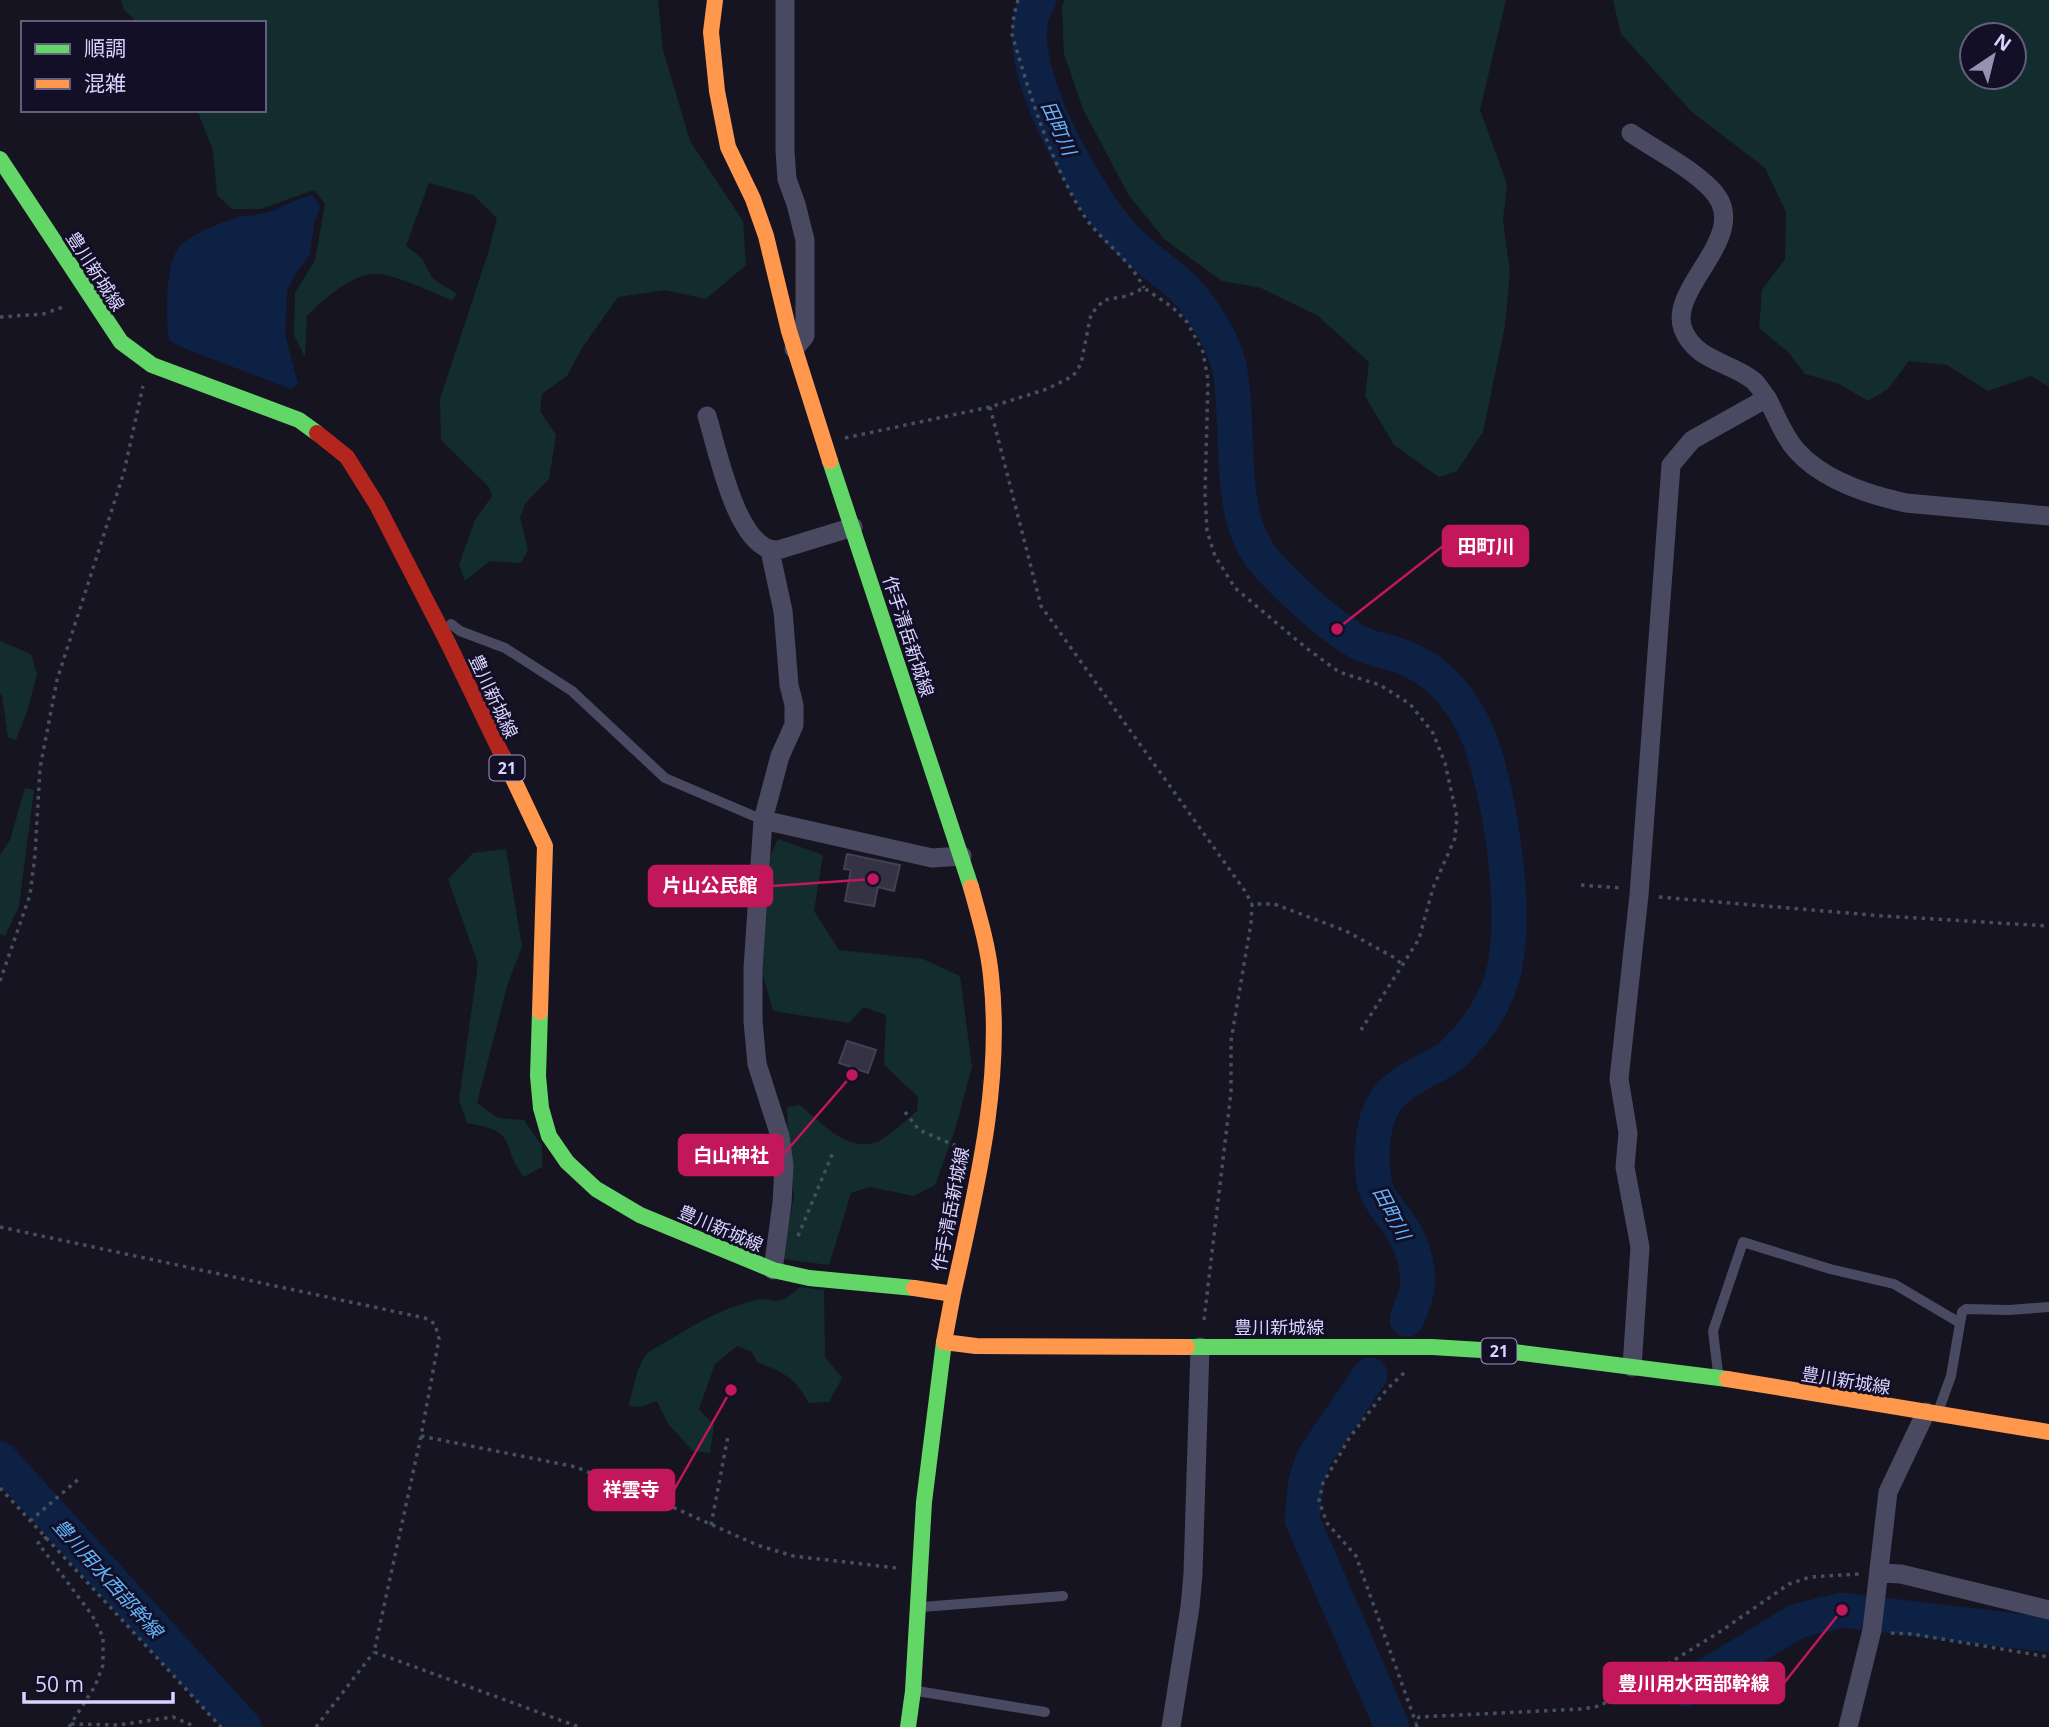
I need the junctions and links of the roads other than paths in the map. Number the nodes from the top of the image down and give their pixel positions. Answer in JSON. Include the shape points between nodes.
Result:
{"nodes":[{"id":1,"x":715,"y":0,"type":"edge"},
{"id":2,"x":785,"y":0,"type":"edge"},
{"id":3,"x":1631,"y":133,"type":"dead end"},
{"id":4,"x":0,"y":159,"type":"edge"},
{"id":5,"x":794,"y":349,"type":"junction"},
{"id":6,"x":1767,"y":398,"type":"junction"},
{"id":7,"x":707,"y":416,"type":"dead end"},
{"id":8,"x":2049,"y":516,"type":"edge"},
{"id":9,"x":853,"y":527,"type":"junction"},
{"id":10,"x":770,"y":551,"type":"junction"},
{"id":11,"x":428,"y":605,"type":"junction"},
{"id":12,"x":764,"y":820,"type":"junction"},
{"id":13,"x":962,"y":856,"type":"junction"},
{"id":14,"x":773,"y":1270,"type":"junction"},
{"id":15,"x":953,"y":1294,"type":"junction"},
{"id":16,"x":2049,"y":1307,"type":"edge"},
{"id":17,"x":1960,"y":1323,"type":"junction"},
{"id":18,"x":944,"y":1342,"type":"junction"},
{"id":19,"x":1200,"y":1347,"type":"junction"},
{"id":20,"x":1632,"y":1367,"type":"junction"},
{"id":21,"x":1718,"y":1378,"type":"junction"},
{"id":22,"x":1931,"y":1413,"type":"junction"},
{"id":23,"x":2049,"y":1432,"type":"edge"},
{"id":24,"x":1879,"y":1580,"type":"junction"},
{"id":25,"x":1063,"y":1596,"type":"dead end"},
{"id":26,"x":918,"y":1607,"type":"junction"},
{"id":27,"x":2049,"y":1610,"type":"edge"},
{"id":28,"x":913,"y":1691,"type":"junction"},
{"id":29,"x":1045,"y":1712,"type":"dead end"},
{"id":30,"x":908,"y":1727,"type":"edge"},
{"id":31,"x":1171,"y":1727,"type":"edge"},
{"id":32,"x":1848,"y":1727,"type":"edge"}],
"edges":[{"from":1,"to":5,"type":"main road","name":"作手清岳新城線","via":[[710,32],[728,147],[766,236]]},
{"from":2,"to":5,"type":"street","via":[[787,178],[805,240],[805,336]]},
{"from":3,"to":6,"type":"street","via":[[1713,190],[1722,205],[1724,223],[1683,302],[1682,326],[1690,341],[1709,358],[1756,382]]},
{"from":4,"to":11,"type":"main road","name":"豊川新城線","number":"21","via":[[121,342],[152,365],[299,420],[347,457]]},
{"from":5,"to":9,"type":"main road","name":"作手清岳新城線"},
{"from":6,"to":8,"type":"street","via":[[1795,450],[1837,479],[1906,503]]},
{"from":6,"to":20,"type":"street","via":[[1692,440],[1671,465],[1639,895],[1619,1079],[1628,1133],[1625,1167],[1640,1247]]},
{"from":7,"to":10,"type":"street","via":[[733,502],[748,534]]},
{"from":9,"to":10,"type":"street"},
{"from":9,"to":13,"type":"main road","name":"作手清岳新城線"},
{"from":10,"to":12,"type":"street","via":[[783,611],[794,725],[777,767]]},
{"from":11,"to":12,"type":"lane","via":[[460,631],[505,648],[572,691],[665,778]]},
{"from":11,"to":14,"type":"main road","name":"豊川新城線","number":"21","via":[[545,846],[538,1076],[549,1136],[567,1162],[596,1189],[640,1214]]},
{"from":12,"to":13,"type":"street","via":[[932,858]]},
{"from":12,"to":14,"type":"street","via":[[753,1021],[757,1064],[780,1136],[784,1165]]},
{"from":13,"to":15,"type":"main road","name":"作手清岳新城線","via":[[991,975],[994,1027],[982,1151]]},
{"from":14,"to":15,"type":"main road","name":"豊川新城線","number":"21"},
{"from":15,"to":18,"type":"main road"},
{"from":16,"to":17,"type":"lane","via":[[1966,1309]]},
{"from":17,"to":21,"type":"lane","via":[[1894,1284],[1743,1242],[1713,1331]]},
{"from":17,"to":22,"type":"lane","via":[[1951,1376]]},
{"from":18,"to":19,"type":"main road","name":"豊川新城線","number":"21"},
{"from":18,"to":26,"type":"main road","via":[[924,1502]]},
{"from":19,"to":20,"type":"main road","name":"豊川新城線","number":"21","via":[[1432,1347]]},
{"from":19,"to":31,"type":"street","via":[[1193,1574]]},
{"from":20,"to":21,"type":"main road","name":"豊川新城線","number":"21"},
{"from":21,"to":22,"type":"main road","name":"豊川新城線","number":"21"},
{"from":22,"to":23,"type":"main road","name":"豊川新城線","number":"21"},
{"from":22,"to":24,"type":"street","via":[[1888,1492]]},
{"from":24,"to":27,"type":"street","via":[[1901,1574]]},
{"from":24,"to":32,"type":"street","via":[[1873,1626]]},
{"from":25,"to":26,"type":"lane"},
{"from":26,"to":28,"type":"main road"},
{"from":28,"to":29,"type":"lane"},
{"from":28,"to":30,"type":"main road"}]}
